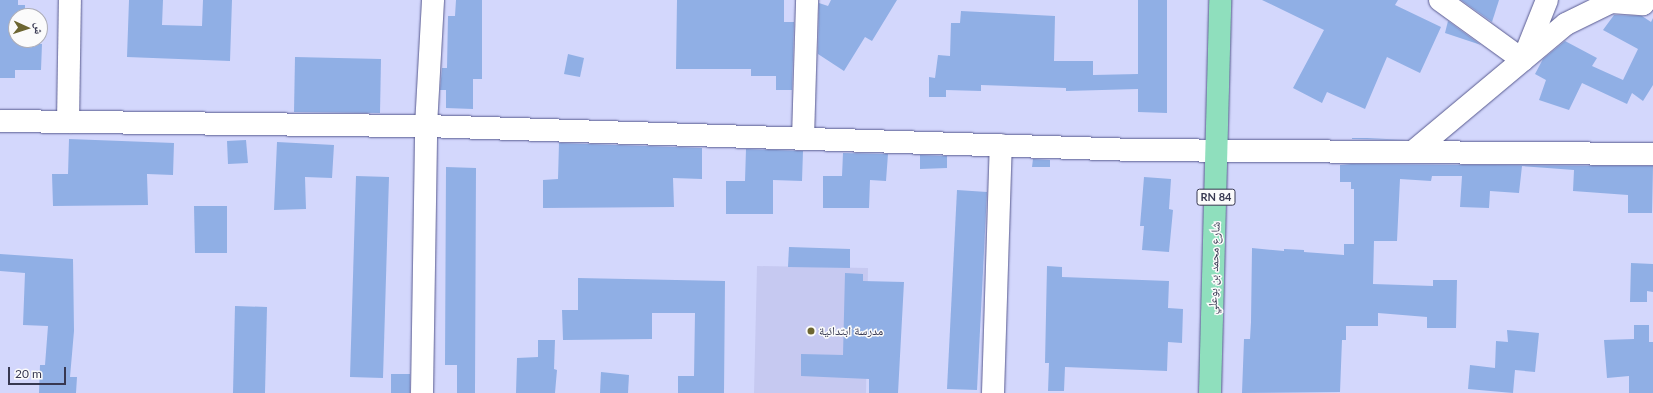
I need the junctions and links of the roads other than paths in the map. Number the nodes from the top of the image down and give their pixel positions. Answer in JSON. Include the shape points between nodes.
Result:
{"nodes":[{"id":1,"x":70,"y":0,"type":"edge"},
{"id":2,"x":433,"y":0,"type":"edge"},
{"id":3,"x":807,"y":0,"type":"edge"},
{"id":4,"x":1220,"y":0,"type":"edge"},
{"id":5,"x":1440,"y":0,"type":"edge"},
{"id":6,"x":1547,"y":0,"type":"edge"},
{"id":7,"x":1610,"y":1,"type":"edge"},
{"id":8,"x":1648,"y":5,"type":"edge"},
{"id":9,"x":1523,"y":60,"type":"junction"},
{"id":10,"x":0,"y":121,"type":"edge"},
{"id":11,"x":68,"y":122,"type":"junction"},
{"id":12,"x":426,"y":126,"type":"junction"},
{"id":13,"x":802,"y":138,"type":"junction"},
{"id":14,"x":1001,"y":145,"type":"junction"},
{"id":15,"x":1217,"y":149,"type":"junction"},
{"id":16,"x":1414,"y":151,"type":"junction"},
{"id":17,"x":1653,"y":154,"type":"edge"},
{"id":18,"x":422,"y":393,"type":"edge"},
{"id":19,"x":993,"y":393,"type":"edge"},
{"id":20,"x":1210,"y":393,"type":"edge"}],
"edges":[{"from":1,"to":11,"type":"street"},
{"from":2,"to":12,"type":"street"},
{"from":3,"to":13,"type":"street"},
{"from":4,"to":15,"type":"main road","name":"شارع محمد بن بوعلي","number":"RN 84"},
{"from":5,"to":9,"type":"street"},
{"from":6,"to":9,"type":"street"},
{"from":7,"to":8,"type":"street"},
{"from":7,"to":9,"type":"street","via":[[1566,24]]},
{"from":9,"to":16,"type":"street"},
{"from":10,"to":11,"type":"street"},
{"from":11,"to":12,"type":"street"},
{"from":12,"to":13,"type":"street"},
{"from":12,"to":18,"type":"street"},
{"from":13,"to":14,"type":"street"},
{"from":14,"to":15,"type":"street","via":[[1133,150]]},
{"from":14,"to":19,"type":"street"},
{"from":15,"to":16,"type":"street"},
{"from":15,"to":20,"type":"main road","name":"شارع محمد بن بوعلي","number":"RN 84"},
{"from":16,"to":17,"type":"street"}]}
